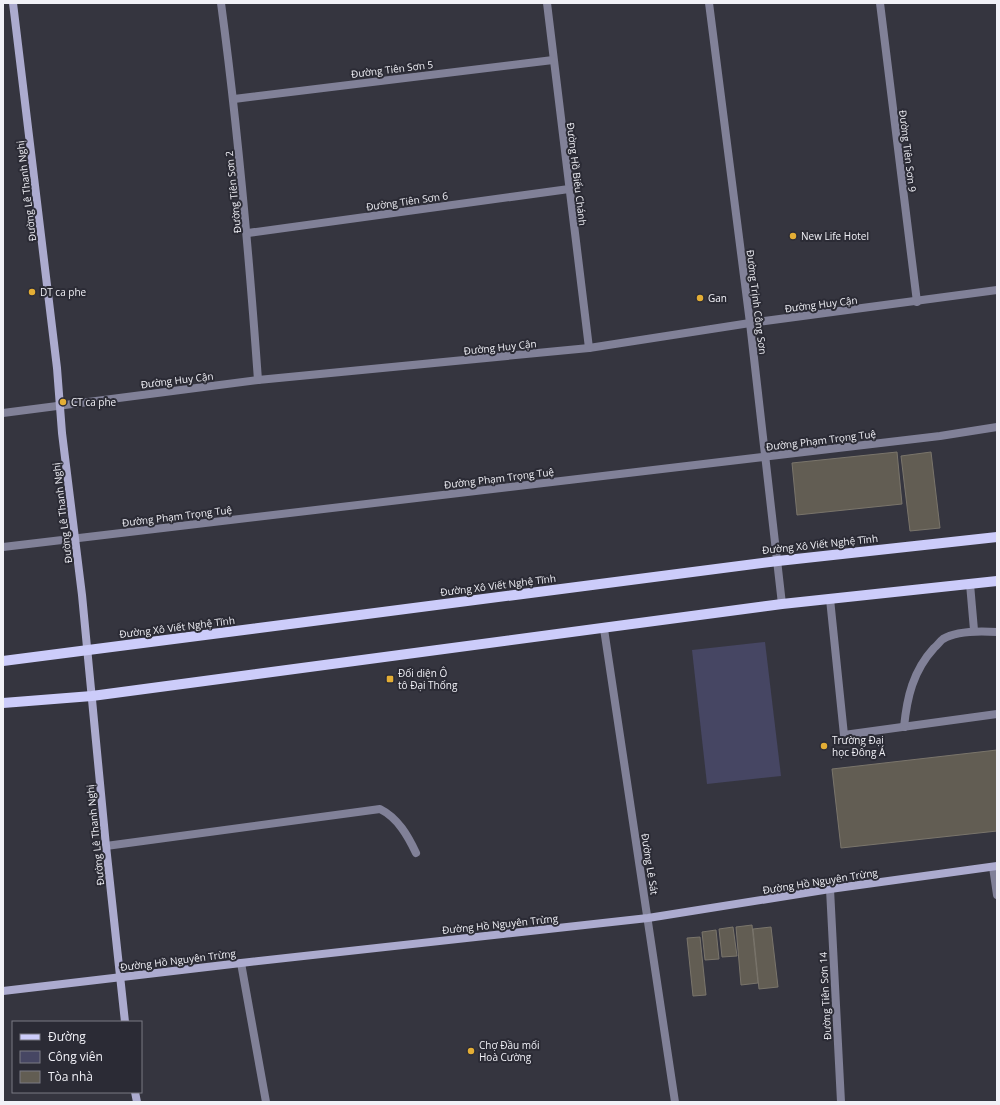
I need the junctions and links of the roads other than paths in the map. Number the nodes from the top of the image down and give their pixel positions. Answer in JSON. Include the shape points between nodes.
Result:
{"nodes":[{"id":1,"x":13,"y":3,"type":"edge"},
{"id":2,"x":221,"y":3,"type":"edge"},
{"id":3,"x":547,"y":3,"type":"edge"},
{"id":4,"x":709,"y":3,"type":"edge"},
{"id":5,"x":880,"y":3,"type":"edge"},
{"id":6,"x":553,"y":60,"type":"junction"},
{"id":7,"x":234,"y":99,"type":"junction"},
{"id":8,"x":569,"y":189,"type":"junction"},
{"id":9,"x":248,"y":233,"type":"junction"},
{"id":10,"x":997,"y":290,"type":"edge"},
{"id":11,"x":917,"y":302,"type":"junction"},
{"id":12,"x":750,"y":323,"type":"junction"},
{"id":13,"x":589,"y":348,"type":"junction"},
{"id":14,"x":258,"y":380,"type":"junction"},
{"id":15,"x":60,"y":406,"type":"junction"},
{"id":16,"x":3,"y":413,"type":"edge"},
{"id":17,"x":997,"y":427,"type":"edge"},
{"id":18,"x":764,"y":457,"type":"junction"},
{"id":19,"x":997,"y":537,"type":"edge"},
{"id":20,"x":74,"y":539,"type":"junction"},
{"id":21,"x":3,"y":547,"type":"edge"},
{"id":22,"x":778,"y":561,"type":"junction"},
{"id":23,"x":997,"y":581,"type":"edge"},
{"id":24,"x":970,"y":584,"type":"junction"},
{"id":25,"x":830,"y":599,"type":"junction"},
{"id":26,"x":782,"y":604,"type":"junction"},
{"id":27,"x":604,"y":629,"type":"junction"},
{"id":28,"x":974,"y":630,"type":"junction"},
{"id":29,"x":997,"y":632,"type":"edge"},
{"id":30,"x":88,"y":650,"type":"junction"},
{"id":31,"x":3,"y":661,"type":"edge"},
{"id":32,"x":92,"y":696,"type":"junction"},
{"id":33,"x":3,"y":703,"type":"edge"},
{"id":34,"x":997,"y":714,"type":"edge"},
{"id":35,"x":904,"y":727,"type":"junction"},
{"id":36,"x":106,"y":846,"type":"junction"},
{"id":37,"x":416,"y":853,"type":"dead end"},
{"id":38,"x":995,"y":866,"type":"edge"},
{"id":39,"x":830,"y":889,"type":"junction"},
{"id":40,"x":997,"y":895,"type":"edge"},
{"id":41,"x":648,"y":918,"type":"junction"},
{"id":42,"x":241,"y":962,"type":"junction"},
{"id":43,"x":120,"y":976,"type":"junction"},
{"id":44,"x":3,"y":991,"type":"edge"},
{"id":45,"x":125,"y":1021,"type":"edge"},
{"id":46,"x":266,"y":1102,"type":"edge"},
{"id":47,"x":675,"y":1102,"type":"edge"},
{"id":48,"x":841,"y":1102,"type":"edge"}],
"edges":[{"from":1,"to":15,"type":"main road","name":"Đường Lê Thanh Nghị"},
{"from":2,"to":7,"type":"street","name":"Đường Tiên Sơn 2"},
{"from":3,"to":6,"type":"street","name":"Đường Hồ Biểu Chánh"},
{"from":4,"to":12,"type":"street","name":"Đường Trịnh Công Sơn"},
{"from":5,"to":11,"type":"street","name":"Đường Tiên Sơn 9"},
{"from":6,"to":7,"type":"street","name":"Đường Tiên Sơn 5"},
{"from":6,"to":8,"type":"street","name":"Đường Hồ Biểu Chánh"},
{"from":7,"to":9,"type":"street","name":"Đường Tiên Sơn 2"},
{"from":8,"to":9,"type":"street","name":"Đường Tiên Sơn 6"},
{"from":8,"to":13,"type":"street","name":"Đường Hồ Biểu Chánh"},
{"from":9,"to":14,"type":"street","name":"Đường Tiên Sơn 2"},
{"from":10,"to":11,"type":"street","name":"Đường Huy Cận"},
{"from":11,"to":12,"type":"street","name":"Đường Huy Cận"},
{"from":12,"to":13,"type":"street","name":"Đường Huy Cận"},
{"from":12,"to":18,"type":"street","name":"Đường Trịnh Công Sơn"},
{"from":13,"to":14,"type":"street","name":"Đường Huy Cận"},
{"from":14,"to":15,"type":"street","name":"Đường Huy Cận"},
{"from":15,"to":16,"type":"street","name":"Đường Huy Cận"},
{"from":15,"to":20,"type":"main road","name":"Đường Lê Thanh Nghị"},
{"from":17,"to":18,"type":"street","name":"Đường Phạm Trọng Tuệ"},
{"from":18,"to":20,"type":"street","name":"Đường Phạm Trọng Tuệ"},
{"from":18,"to":22,"type":"street","name":"Đường Trịnh Công Sơn"},
{"from":19,"to":22,"type":"main road","name":"Đường Xô Viết Nghệ Tĩnh"},
{"from":20,"to":21,"type":"street","name":"Đường Phạm Trọng Tuệ"},
{"from":20,"to":30,"type":"main road","name":"Đường Lê Thanh Nghị"},
{"from":22,"to":26,"type":"street","name":"Đường Trịnh Công Sơn"},
{"from":22,"to":30,"type":"main road","name":"Đường Xô Viết Nghệ Tĩnh"},
{"from":23,"to":24,"type":"main road"},
{"from":24,"to":25,"type":"main road"},
{"from":24,"to":28,"type":"street"},
{"from":25,"to":26,"type":"main road"},
{"from":25,"to":35,"type":"street","via":[[844,735]]},
{"from":26,"to":27,"type":"main road"},
{"from":27,"to":32,"type":"main road"},
{"from":27,"to":41,"type":"street","name":"Đường Lê Sát"},
{"from":28,"to":29,"type":"street"},
{"from":28,"to":35,"type":"street","via":[[943,639],[923,660],[912,682],[906,704]]},
{"from":30,"to":31,"type":"main road","name":"Đường Xô Viết Nghệ Tĩnh"},
{"from":30,"to":32,"type":"main road","name":"Đường Lê Thanh Nghị"},
{"from":32,"to":33,"type":"main road"},
{"from":32,"to":36,"type":"main road","name":"Đường Lê Thanh Nghị"},
{"from":34,"to":35,"type":"street"},
{"from":36,"to":37,"type":"street","via":[[380,809],[391,815]]},
{"from":36,"to":43,"type":"main road","name":"Đường Lê Thanh Nghị"},
{"from":38,"to":39,"type":"main road","name":"Đường Hồ Nguyên Trừng"},
{"from":38,"to":40,"type":"street"},
{"from":39,"to":41,"type":"main road","name":"Đường Hồ Nguyên Trừng"},
{"from":39,"to":48,"type":"street","name":"Đường Tiên Sơn 14"},
{"from":41,"to":42,"type":"main road","name":"Đường Hồ Nguyên Trừng"},
{"from":41,"to":47,"type":"street","name":"Đường Lê Sát"},
{"from":42,"to":43,"type":"main road","name":"Đường Hồ Nguyên Trừng"},
{"from":42,"to":46,"type":"street"},
{"from":43,"to":44,"type":"main road","name":"Đường Hồ Nguyên Trừng"},
{"from":43,"to":45,"type":"main road","name":"Đường Lê Thanh Nghị"}]}
